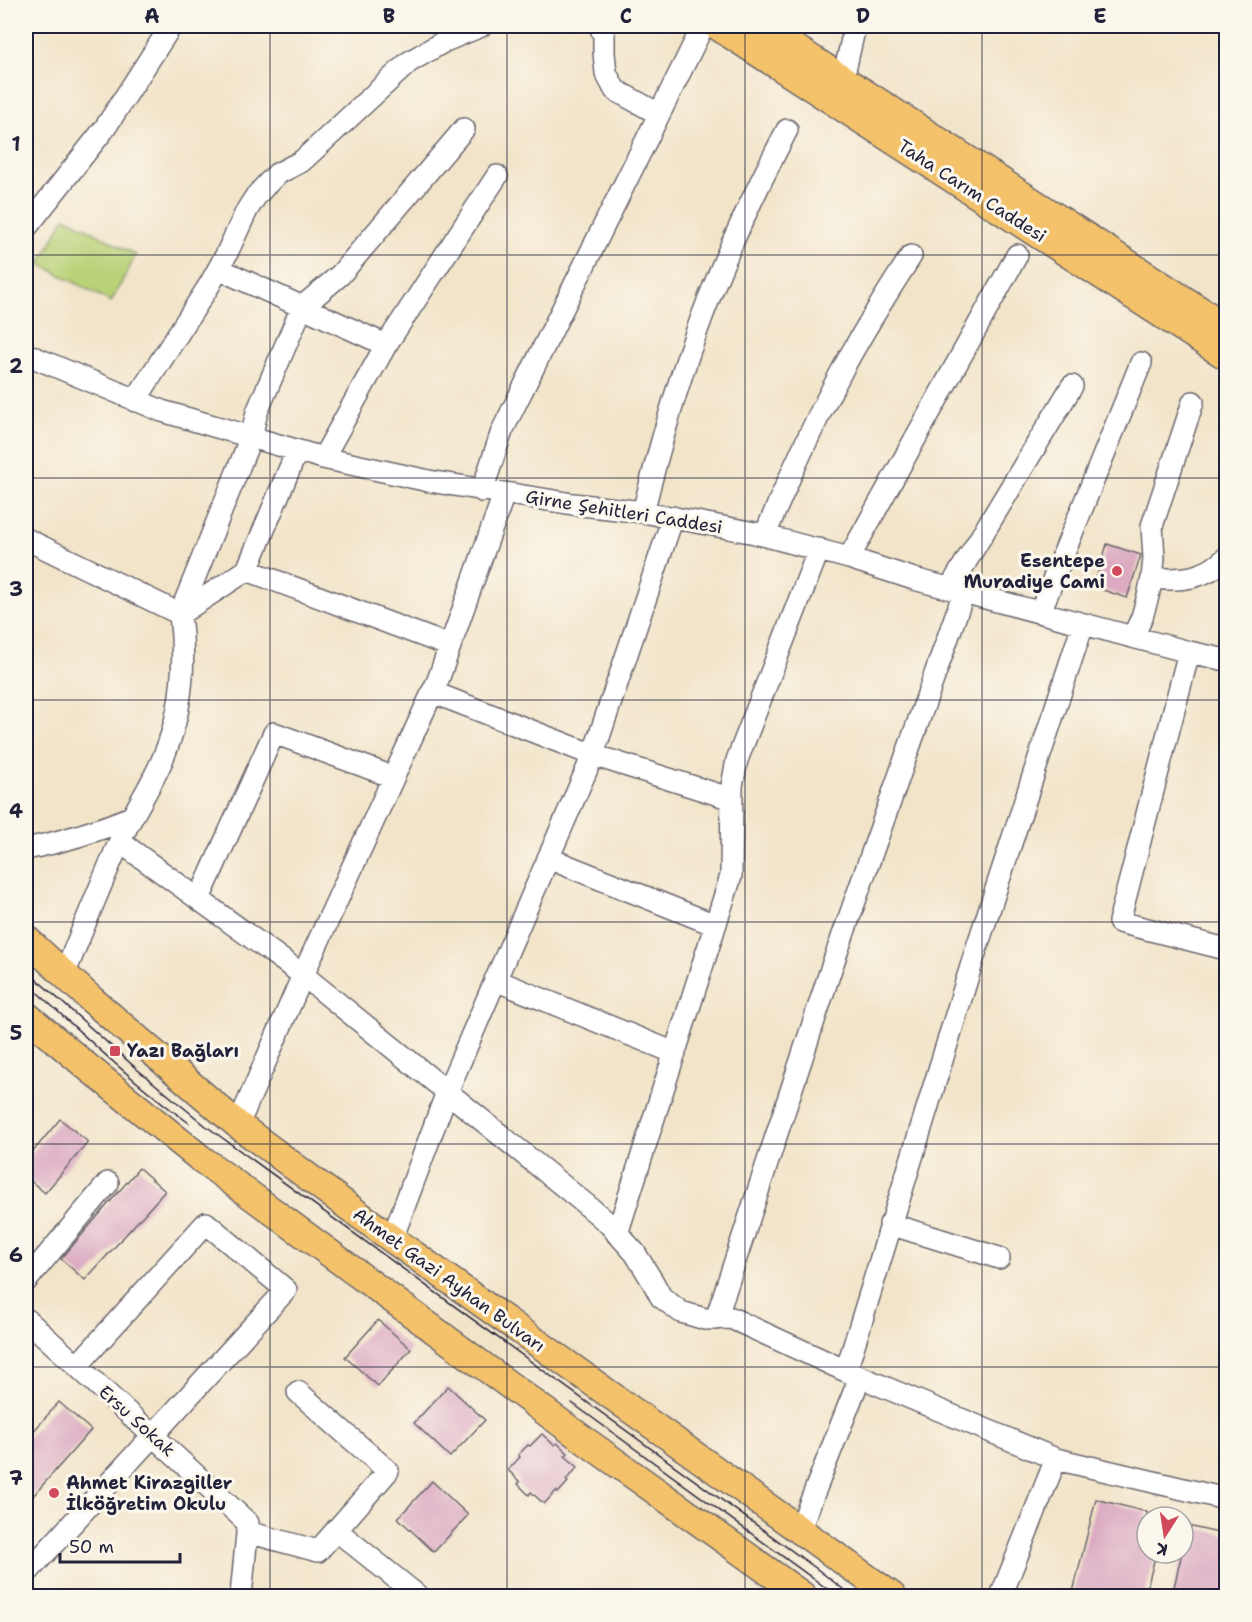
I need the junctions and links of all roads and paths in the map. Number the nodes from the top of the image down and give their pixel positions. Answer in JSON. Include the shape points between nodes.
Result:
{"nodes":[{"id":1,"x":171,"y":26,"type":"edge"},
{"id":2,"x":481,"y":26,"type":"edge"},
{"id":3,"x":600,"y":26,"type":"edge"},
{"id":4,"x":703,"y":26,"type":"edge"},
{"id":5,"x":717,"y":26,"type":"edge"},
{"id":6,"x":760,"y":26,"type":"edge"},
{"id":7,"x":855,"y":26,"type":"edge"},
{"id":8,"x":843,"y":79,"type":"junction"},
{"id":9,"x":659,"y":114,"type":"junction"},
{"id":10,"x":464,"y":129,"type":"dead end"},
{"id":11,"x":786,"y":130,"type":"dead end"},
{"id":12,"x":497,"y":177,"type":"dead end"},
{"id":13,"x":27,"y":222,"type":"edge"},
{"id":14,"x":1017,"y":255,"type":"dead end"},
{"id":15,"x":911,"y":256,"type":"dead end"},
{"id":16,"x":219,"y":269,"type":"junction"},
{"id":17,"x":302,"y":307,"type":"junction"},
{"id":18,"x":1227,"y":327,"type":"edge"},
{"id":19,"x":386,"y":345,"type":"junction"},
{"id":20,"x":26,"y":354,"type":"edge"},
{"id":21,"x":1227,"y":356,"type":"edge"},
{"id":22,"x":1141,"y":363,"type":"dead end"},
{"id":23,"x":1072,"y":386,"type":"dead end"},
{"id":24,"x":135,"y":400,"type":"junction"},
{"id":25,"x":1193,"y":402,"type":"dead end"},
{"id":26,"x":251,"y":437,"type":"junction"},
{"id":27,"x":297,"y":451,"type":"junction"},
{"id":28,"x":322,"y":458,"type":"junction"},
{"id":29,"x":482,"y":491,"type":"junction"},
{"id":30,"x":504,"y":494,"type":"junction"},
{"id":31,"x":643,"y":512,"type":"junction"},
{"id":32,"x":673,"y":517,"type":"junction"},
{"id":33,"x":765,"y":535,"type":"junction"},
{"id":34,"x":26,"y":539,"type":"edge"},
{"id":35,"x":819,"y":549,"type":"junction"},
{"id":36,"x":849,"y":558,"type":"junction"},
{"id":37,"x":1227,"y":558,"type":"edge"},
{"id":38,"x":247,"y":570,"type":"junction"},
{"id":39,"x":1152,"y":578,"type":"junction"},
{"id":40,"x":957,"y":590,"type":"junction"},
{"id":41,"x":1040,"y":612,"type":"junction"},
{"id":42,"x":180,"y":614,"type":"junction"},
{"id":43,"x":1083,"y":624,"type":"junction"},
{"id":44,"x":1133,"y":637,"type":"junction"},
{"id":45,"x":450,"y":646,"type":"junction"},
{"id":46,"x":1190,"y":652,"type":"junction"},
{"id":47,"x":1227,"y":660,"type":"edge"},
{"id":48,"x":432,"y":692,"type":"junction"},
{"id":49,"x":593,"y":755,"type":"junction"},
{"id":50,"x":393,"y":777,"type":"junction"},
{"id":51,"x":732,"y":799,"type":"junction"},
{"id":52,"x":132,"y":817,"type":"junction"},
{"id":53,"x":120,"y":842,"type":"junction"},
{"id":54,"x":26,"y":849,"type":"edge"},
{"id":55,"x":548,"y":858,"type":"junction"},
{"id":56,"x":199,"y":899,"type":"junction"},
{"id":57,"x":715,"y":925,"type":"junction"},
{"id":58,"x":26,"y":939,"type":"edge"},
{"id":59,"x":1227,"y":949,"type":"edge"},
{"id":60,"x":64,"y":975,"type":"junction"},
{"id":61,"x":303,"y":975,"type":"junction"},
{"id":62,"x":495,"y":980,"type":"junction"},
{"id":63,"x":26,"y":1015,"type":"edge"},
{"id":64,"x":675,"y":1053,"type":"junction"},
{"id":65,"x":447,"y":1092,"type":"junction"},
{"id":66,"x":238,"y":1125,"type":"junction"},
{"id":67,"x":108,"y":1183,"type":"dead end"},
{"id":68,"x":890,"y":1224,"type":"junction"},
{"id":69,"x":617,"y":1234,"type":"junction"},
{"id":70,"x":392,"y":1239,"type":"junction"},
{"id":71,"x":999,"y":1258,"type":"dead end"},
{"id":72,"x":26,"y":1281,"type":"edge"},
{"id":73,"x":26,"y":1319,"type":"edge"},
{"id":74,"x":716,"y":1319,"type":"junction"},
{"id":75,"x":77,"y":1366,"type":"junction"},
{"id":76,"x":853,"y":1374,"type":"junction"},
{"id":77,"x":298,"y":1392,"type":"dead end"},
{"id":78,"x":153,"y":1436,"type":"junction"},
{"id":79,"x":1056,"y":1459,"type":"junction"},
{"id":80,"x":1227,"y":1499,"type":"edge"},
{"id":81,"x":247,"y":1527,"type":"junction"},
{"id":82,"x":336,"y":1530,"type":"junction"},
{"id":83,"x":799,"y":1531,"type":"junction"},
{"id":84,"x":26,"y":1574,"type":"edge"},
{"id":85,"x":241,"y":1596,"type":"edge"},
{"id":86,"x":418,"y":1596,"type":"edge"},
{"id":87,"x":803,"y":1596,"type":"edge"},
{"id":88,"x":892,"y":1596,"type":"edge"},
{"id":89,"x":1001,"y":1596,"type":"edge"}],
"edges":[{"from":1,"to":13,"type":"street","via":[[105,128]]},
{"from":2,"to":16,"type":"street","via":[[409,62],[302,161],[277,174],[247,210]]},
{"from":3,"to":9,"type":"street","via":[[606,73],[615,90]]},
{"from":4,"to":9,"type":"street"},
{"from":5,"to":21,"type":"main road","name":"Taha Carım Caddesi"},
{"from":6,"to":8,"type":"main road","name":"Taha Carım Caddesi"},
{"from":7,"to":8,"type":"street"},
{"from":8,"to":18,"type":"main road","name":"Taha Carım Caddesi"},
{"from":9,"to":29,"type":"street","via":[[502,431]]},
{"from":10,"to":17,"type":"street","via":[[340,274]]},
{"from":11,"to":31,"type":"street","via":[[738,228],[695,336]]},
{"from":12,"to":19,"type":"street"},
{"from":14,"to":36,"type":"street"},
{"from":15,"to":33,"type":"street","via":[[838,378]]},
{"from":16,"to":17,"type":"street"},
{"from":16,"to":24,"type":"street"},
{"from":17,"to":19,"type":"street"},
{"from":17,"to":26,"type":"street","via":[[257,412]]},
{"from":19,"to":28,"type":"street"},
{"from":20,"to":24,"type":"street","name":"Girne Şehitleri Caddesi"},
{"from":22,"to":41,"type":"street"},
{"from":23,"to":40,"type":"street"},
{"from":24,"to":26,"type":"street","name":"Girne Şehitleri Caddesi"},
{"from":25,"to":39,"type":"street","via":[[1152,526]]},
{"from":26,"to":27,"type":"street","name":"Girne Şehitleri Caddesi"},
{"from":26,"to":42,"type":"street"},
{"from":27,"to":28,"type":"street","name":"Girne Şehitleri Caddesi"},
{"from":27,"to":38,"type":"street"},
{"from":28,"to":29,"type":"street","name":"Girne Şehitleri Caddesi"},
{"from":29,"to":30,"type":"street","name":"Girne Şehitleri Caddesi"},
{"from":30,"to":31,"type":"street","name":"Girne Şehitleri Caddesi"},
{"from":30,"to":45,"type":"street"},
{"from":31,"to":32,"type":"street","name":"Girne Şehitleri Caddesi"},
{"from":32,"to":33,"type":"street","name":"Girne Şehitleri Caddesi"},
{"from":32,"to":49,"type":"street"},
{"from":33,"to":35,"type":"street","name":"Girne Şehitleri Caddesi"},
{"from":34,"to":42,"type":"street"},
{"from":35,"to":36,"type":"street","name":"Girne Şehitleri Caddesi"},
{"from":35,"to":51,"type":"street","via":[[737,760]]},
{"from":36,"to":40,"type":"street","name":"Girne Şehitleri Caddesi"},
{"from":37,"to":39,"type":"street","via":[[1193,578]]},
{"from":38,"to":42,"type":"street"},
{"from":38,"to":45,"type":"street"},
{"from":39,"to":44,"type":"street"},
{"from":40,"to":41,"type":"street","name":"Girne Şehitleri Caddesi"},
{"from":40,"to":74,"type":"street"},
{"from":41,"to":43,"type":"street","name":"Girne Şehitleri Caddesi"},
{"from":42,"to":52,"type":"street","via":[[184,658],[176,720],[163,759]]},
{"from":43,"to":44,"type":"street","name":"Girne Şehitleri Caddesi"},
{"from":43,"to":68,"type":"street"},
{"from":44,"to":46,"type":"street","name":"Girne Şehitleri Caddesi"},
{"from":45,"to":48,"type":"street"},
{"from":46,"to":47,"type":"street","name":"Girne Şehitleri Caddesi"},
{"from":46,"to":59,"type":"street","via":[[1119,922]]},
{"from":48,"to":49,"type":"street"},
{"from":48,"to":50,"type":"street"},
{"from":49,"to":51,"type":"street"},
{"from":49,"to":55,"type":"street"},
{"from":50,"to":56,"type":"street","via":[[274,733]]},
{"from":50,"to":61,"type":"street"},
{"from":51,"to":57,"type":"street","via":[[731,876]]},
{"from":52,"to":53,"type":"street"},
{"from":52,"to":54,"type":"street","via":[[101,830]]},
{"from":53,"to":56,"type":"street"},
{"from":53,"to":60,"type":"street"},
{"from":55,"to":57,"type":"street"},
{"from":55,"to":62,"type":"street"},
{"from":56,"to":61,"type":"street"},
{"from":57,"to":64,"type":"street"},
{"from":58,"to":60,"type":"main road","name":"Ahmet Gazi Ayhan Bulvarı"},
{"from":60,"to":66,"type":"main road","name":"Ahmet Gazi Ayhan Bulvarı"},
{"from":61,"to":65,"type":"street"},
{"from":61,"to":66,"type":"street"},
{"from":62,"to":64,"type":"street"},
{"from":62,"to":65,"type":"street"},
{"from":63,"to":87,"type":"main road","via":[[200,1158]]},
{"from":64,"to":69,"type":"street"},
{"from":65,"to":69,"type":"street"},
{"from":65,"to":70,"type":"street"},
{"from":66,"to":70,"type":"main road","name":"Ahmet Gazi Ayhan Bulvarı"},
{"from":67,"to":72,"type":"street"},
{"from":68,"to":71,"type":"street"},
{"from":68,"to":76,"type":"street"},
{"from":69,"to":74,"type":"street","via":[[635,1253],[670,1305],[686,1314]]},
{"from":70,"to":83,"type":"main road","name":"Ahmet Gazi Ayhan Bulvarı"},
{"from":73,"to":75,"type":"street","name":"Ersu Sokak"},
{"from":74,"to":76,"type":"street","via":[[731,1318]]},
{"from":75,"to":78,"type":"street","name":"Ersu Sokak"},
{"from":75,"to":78,"type":"street","via":[[206,1223],[286,1290]]},
{"from":76,"to":79,"type":"street"},
{"from":76,"to":83,"type":"street"},
{"from":77,"to":82,"type":"street","via":[[388,1471]]},
{"from":78,"to":81,"type":"street","name":"Ersu Sokak"},
{"from":78,"to":84,"type":"street"},
{"from":79,"to":80,"type":"street"},
{"from":79,"to":89,"type":"street"},
{"from":81,"to":82,"type":"street","via":[[318,1551]]},
{"from":81,"to":85,"type":"street"},
{"from":82,"to":86,"type":"street"},
{"from":83,"to":88,"type":"main road","name":"Ahmet Gazi Ayhan Bulvarı"}]}
